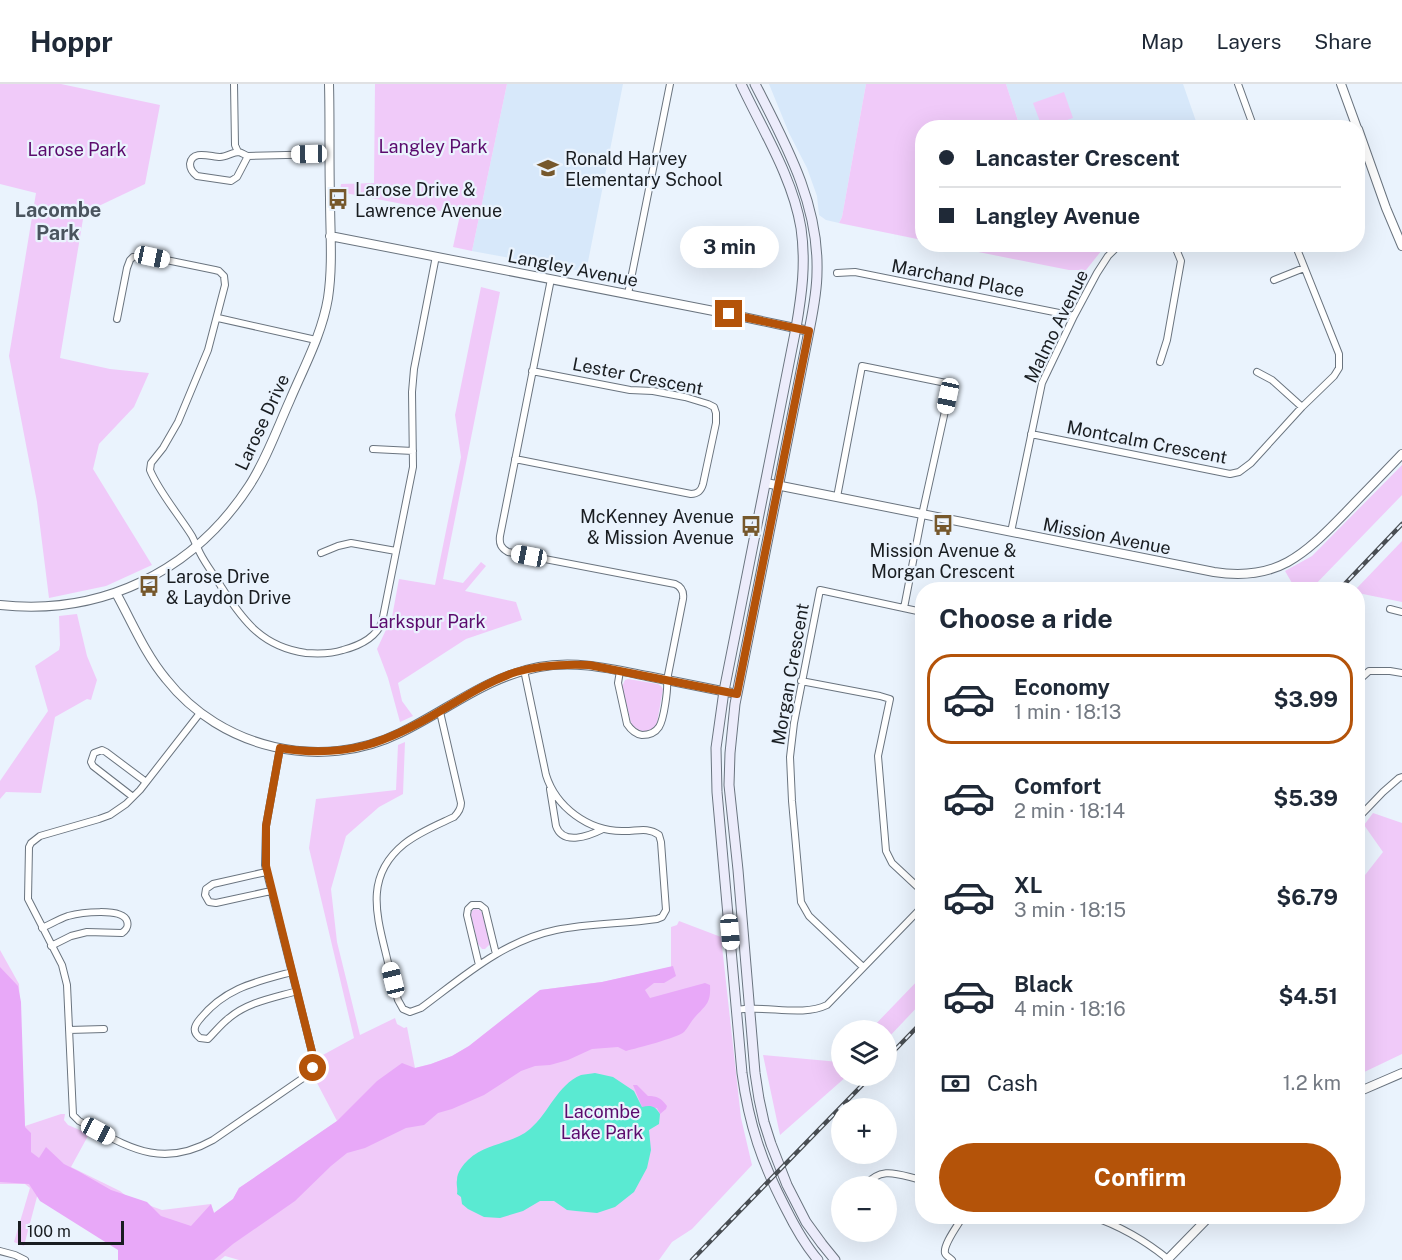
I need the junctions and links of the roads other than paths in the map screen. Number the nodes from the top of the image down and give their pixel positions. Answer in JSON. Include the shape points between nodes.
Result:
{"nodes":[{"id":1,"x":234,"y":84,"type":"edge"},
{"id":2,"x":329,"y":84,"type":"edge"},
{"id":3,"x":670,"y":84,"type":"edge"},
{"id":4,"x":741,"y":84,"type":"edge"},
{"id":5,"x":755,"y":84,"type":"edge"},
{"id":6,"x":1238,"y":84,"type":"edge"},
{"id":7,"x":1341,"y":84,"type":"edge"},
{"id":8,"x":1251,"y":120,"type":"edge"},
{"id":9,"x":1354,"y":120,"type":"edge"},
{"id":10,"x":238,"y":152,"type":"junction"},
{"id":11,"x":329,"y":154,"type":"junction"},
{"id":12,"x":248,"y":156,"type":"junction"},
{"id":13,"x":1365,"y":157,"type":"edge"},
{"id":14,"x":330,"y":236,"type":"junction"},
{"id":15,"x":1402,"y":246,"type":"edge"},
{"id":16,"x":1113,"y":252,"type":"edge"},
{"id":17,"x":1177,"y":252,"type":"edge"},
{"id":18,"x":1298,"y":252,"type":"edge"},
{"id":19,"x":436,"y":256,"type":"junction"},
{"id":20,"x":1304,"y":268,"type":"junction"},
{"id":21,"x":837,"y":273,"type":"dead end"},
{"id":22,"x":551,"y":279,"type":"junction"},
{"id":23,"x":1274,"y":280,"type":"dead end"},
{"id":24,"x":628,"y":294,"type":"junction"},
{"id":25,"x":1074,"y":316,"type":"junction"},
{"id":26,"x":218,"y":318,"type":"junction"},
{"id":27,"x":117,"y":319,"type":"dead end"},
{"id":28,"x":796,"y":328,"type":"junction"},
{"id":29,"x":809,"y":331,"type":"junction"},
{"id":30,"x":316,"y":339,"type":"junction"},
{"id":31,"x":1160,"y":362,"type":"dead end"},
{"id":32,"x":532,"y":371,"type":"junction"},
{"id":33,"x":1257,"y":372,"type":"dead end"},
{"id":34,"x":1302,"y":407,"type":"junction"},
{"id":35,"x":1031,"y":434,"type":"junction"},
{"id":36,"x":374,"y":449,"type":"dead end"},
{"id":37,"x":413,"y":451,"type":"junction"},
{"id":38,"x":1402,"y":454,"type":"edge"},
{"id":39,"x":515,"y":459,"type":"junction"},
{"id":40,"x":766,"y":483,"type":"junction"},
{"id":41,"x":778,"y":486,"type":"junction"},
{"id":42,"x":837,"y":497,"type":"junction"},
{"id":43,"x":922,"y":515,"type":"junction"},
{"id":44,"x":1011,"y":532,"type":"junction"},
{"id":45,"x":197,"y":546,"type":"junction"},
{"id":46,"x":396,"y":551,"type":"junction"},
{"id":47,"x":321,"y":554,"type":"dead end"},
{"id":48,"x":116,"y":593,"type":"junction"},
{"id":49,"x":0,"y":605,"type":"edge"},
{"id":50,"x":904,"y":608,"type":"junction"},
{"id":51,"x":1390,"y":609,"type":"dead end"},
{"id":52,"x":915,"y":610,"type":"edge"},
{"id":53,"x":1402,"y":612,"type":"edge"},
{"id":54,"x":524,"y":670,"type":"junction"},
{"id":55,"x":620,"y":671,"type":"junction"},
{"id":56,"x":1402,"y":673,"type":"edge"},
{"id":57,"x":1365,"y":675,"type":"edge"},
{"id":58,"x":667,"y":680,"type":"junction"},
{"id":59,"x":801,"y":681,"type":"junction"},
{"id":60,"x":724,"y":691,"type":"junction"},
{"id":61,"x":737,"y":694,"type":"junction"},
{"id":62,"x":440,"y":711,"type":"junction"},
{"id":63,"x":200,"y":713,"type":"junction"},
{"id":64,"x":280,"y":748,"type":"junction"},
{"id":65,"x":1402,"y":777,"type":"edge"},
{"id":66,"x":146,"y":782,"type":"junction"},
{"id":67,"x":550,"y":785,"type":"junction"},
{"id":68,"x":133,"y":797,"type":"junction"},
{"id":69,"x":1365,"y":811,"type":"edge"},
{"id":70,"x":603,"y":829,"type":"junction"},
{"id":71,"x":266,"y":872,"type":"junction"},
{"id":72,"x":915,"y":885,"type":"edge"},
{"id":73,"x":271,"y":891,"type":"junction"},
{"id":74,"x":915,"y":914,"type":"edge"},
{"id":75,"x":42,"y":928,"type":"junction"},
{"id":76,"x":51,"y":945,"type":"junction"},
{"id":77,"x":496,"y":954,"type":"junction"},
{"id":78,"x":478,"y":965,"type":"junction"},
{"id":79,"x":863,"y":967,"type":"junction"},
{"id":80,"x":292,"y":972,"type":"junction"},
{"id":81,"x":297,"y":991,"type":"junction"},
{"id":82,"x":750,"y":1008,"type":"junction"},
{"id":83,"x":737,"y":1010,"type":"junction"},
{"id":84,"x":104,"y":1029,"type":"dead end"},
{"id":85,"x":69,"y":1030,"type":"junction"},
{"id":86,"x":1402,"y":1073,"type":"edge"},
{"id":87,"x":1365,"y":1089,"type":"edge"},
{"id":88,"x":876,"y":1176,"type":"edge"},
{"id":89,"x":915,"y":1179,"type":"edge"},
{"id":90,"x":958,"y":1224,"type":"edge"},
{"id":91,"x":1113,"y":1224,"type":"edge"},
{"id":92,"x":1202,"y":1224,"type":"edge"},
{"id":93,"x":0,"y":1251,"type":"edge"},
{"id":94,"x":25,"y":1260,"type":"edge"},
{"id":95,"x":818,"y":1260,"type":"edge"},
{"id":96,"x":835,"y":1260,"type":"edge"},
{"id":97,"x":952,"y":1260,"type":"edge"},
{"id":98,"x":1168,"y":1260,"type":"edge"}],
"edges":[{"from":1,"to":10,"type":"street"},
{"from":2,"to":11,"type":"street","name":"Larose Drive"},
{"from":3,"to":24,"type":"street"},
{"from":4,"to":28,"type":"main road","via":[[780,164],[801,226],[803,291]]},
{"from":5,"to":29,"type":"main road","via":[[793,159],[814,228],[816,295]]},
{"from":6,"to":8,"type":"street"},
{"from":7,"to":9,"type":"street"},
{"from":10,"to":12,"type":"street"},
{"from":10,"to":12,"type":"street","via":[[220,157],[197,155],[190,167],[197,176],[231,181]]},
{"from":11,"to":12,"type":"street"},
{"from":11,"to":14,"type":"street","name":"Larose Drive"},
{"from":13,"to":15,"type":"street"},
{"from":14,"to":19,"type":"street","name":"Langley Avenue"},
{"from":14,"to":30,"type":"street","name":"Larose Drive","via":[[328,296]]},
{"from":16,"to":25,"type":"street","name":"Malmo Avenue","via":[[1102,264]]},
{"from":17,"to":31,"type":"street","via":[[1180,261]]},
{"from":18,"to":20,"type":"street","name":"Montcalm Crescent"},
{"from":19,"to":22,"type":"street","name":"Langley Avenue"},
{"from":19,"to":37,"type":"street","via":[[414,369]]},
{"from":20,"to":23,"type":"street"},
{"from":20,"to":34,"type":"street","name":"Montcalm Crescent","via":[[1340,361],[1334,376]]},
{"from":21,"to":25,"type":"street","name":"Marchand Place","via":[[855,272]]},
{"from":22,"to":24,"type":"street","name":"Langley Avenue"},
{"from":22,"to":32,"type":"street"},
{"from":24,"to":28,"type":"street","name":"Langley Avenue"},
{"from":25,"to":35,"type":"street","name":"Malmo Avenue","via":[[1042,383]]},
{"from":26,"to":27,"type":"street","via":[[225,285],[220,273],[142,256],[133,257],[128,264]]},
{"from":26,"to":30,"type":"street"},
{"from":26,"to":45,"type":"street","via":[[178,422],[149,467]]},
{"from":28,"to":29,"type":"street","name":"Langley Avenue"},
{"from":28,"to":40,"type":"main road"},
{"from":29,"to":41,"type":"main road"},
{"from":30,"to":45,"type":"street","name":"Larose Drive","via":[[258,471],[229,514]]},
{"from":32,"to":39,"type":"street"},
{"from":32,"to":39,"type":"street","name":"Lester Crescent","via":[[685,397],[714,407],[716,423],[703,484],[696,494]]},
{"from":33,"to":34,"type":"street"},
{"from":34,"to":35,"type":"street","name":"Montcalm Crescent","via":[[1251,462],[1230,474]]},
{"from":35,"to":44,"type":"street","name":"Malmo Avenue"},
{"from":36,"to":37,"type":"street"},
{"from":37,"to":46,"type":"street","via":[[413,469]]},
{"from":38,"to":44,"type":"street","name":"Mission Avenue","via":[[1310,549],[1264,571],[1224,573]]},
{"from":39,"to":58,"type":"street","via":[[500,536],[503,549],[675,584],[682,590]]},
{"from":40,"to":41,"type":"street","name":"Mission Avenue"},
{"from":40,"to":60,"type":"main road"},
{"from":41,"to":42,"type":"street","name":"Mission Avenue"},
{"from":41,"to":61,"type":"main road"},
{"from":42,"to":43,"type":"street","name":"Mission Avenue"},
{"from":42,"to":43,"type":"street","via":[[862,366],[951,384]]},
{"from":43,"to":44,"type":"street","name":"Mission Avenue"},
{"from":43,"to":50,"type":"street"},
{"from":45,"to":46,"type":"street","via":[[236,609],[255,630],[286,649],[320,654],[357,645],[380,628]]},
{"from":45,"to":48,"type":"street","name":"Larose Drive","via":[[158,574]]},
{"from":46,"to":47,"type":"street","via":[[351,543]]},
{"from":48,"to":49,"type":"street","name":"Larose Drive","via":[[60,606]]},
{"from":48,"to":63,"type":"street","via":[[160,672]]},
{"from":50,"to":52,"type":"street","name":"Morgan Crescent"},
{"from":50,"to":59,"type":"street","name":"Morgan Crescent","via":[[820,590]]},
{"from":51,"to":53,"type":"street"},
{"from":54,"to":55,"type":"street","via":[[568,664]]},
{"from":54,"to":62,"type":"street","via":[[486,684]]},
{"from":54,"to":67,"type":"street"},
{"from":55,"to":58,"type":"street"},
{"from":55,"to":58,"type":"street","via":[[618,683],[626,721],[641,735],[660,726]]},
{"from":56,"to":57,"type":"street","via":[[1369,671]]},
{"from":58,"to":60,"type":"street"},
{"from":59,"to":72,"type":"street","via":[[890,699],[878,756],[886,851],[895,866]]},
{"from":59,"to":79,"type":"street","name":"Morgan Crescent","via":[[790,772],[800,897],[809,916]]},
{"from":60,"to":61,"type":"street"},
{"from":60,"to":83,"type":"main road","via":[[716,748],[717,792]]},
{"from":61,"to":82,"type":"main road","via":[[729,785]]},
{"from":62,"to":64,"type":"street","via":[[366,746],[321,752]]},
{"from":62,"to":78,"type":"street","via":[[460,808],[454,817],[415,836],[391,858],[378,885],[376,913],[398,1000],[406,1011],[421,1008]]},
{"from":63,"to":64,"type":"street","via":[[242,737]]},
{"from":63,"to":66,"type":"street"},
{"from":64,"to":71,"type":"street","via":[[266,826]]},
{"from":65,"to":69,"type":"street"},
{"from":66,"to":68,"type":"street"},
{"from":66,"to":68,"type":"street","via":[[106,752],[94,753],[93,766]]},
{"from":67,"to":70,"type":"street","via":[[558,799],[577,816]]},
{"from":67,"to":70,"type":"street","via":[[560,833],[568,837],[590,836]]},
{"from":68,"to":75,"type":"street","via":[[110,815],[40,836],[31,843],[27,854],[28,899]]},
{"from":70,"to":77,"type":"street","via":[[647,829],[659,835],[664,915],[654,920],[555,930]]},
{"from":71,"to":73,"type":"street"},
{"from":71,"to":73,"type":"street","via":[[213,884],[205,895],[209,902],[216,903]]},
{"from":73,"to":80,"type":"street"},
{"from":74,"to":79,"type":"street"},
{"from":75,"to":76,"type":"street"},
{"from":75,"to":76,"type":"street","via":[[85,913],[114,914],[127,921],[122,933],[87,932]]},
{"from":76,"to":85,"type":"street","via":[[66,978]]},
{"from":77,"to":78,"type":"street"},
{"from":77,"to":78,"type":"street","via":[[485,909],[480,904],[472,905],[467,915]]},
{"from":79,"to":82,"type":"street","via":[[822,1008]]},
{"from":80,"to":81,"type":"street"},
{"from":80,"to":81,"type":"street","via":[[234,990],[210,1008],[194,1031],[200,1038],[208,1039],[244,1008]]},
{"from":81,"to":85,"type":"street","via":[[314,1060],[310,1073],[213,1140],[177,1154],[136,1150],[75,1118]]},
{"from":82,"to":83,"type":"street"},
{"from":82,"to":96,"type":"main road","via":[[755,1073],[771,1144],[806,1222]]},
{"from":83,"to":95,"type":"main road","via":[[746,1104],[756,1140],[796,1229]]},
{"from":84,"to":85,"type":"street"},
{"from":86,"to":87,"type":"street"},
{"from":88,"to":89,"type":"street","via":[[889,1173]]},
{"from":90,"to":97,"type":"street","via":[[945,1249]]},
{"from":91,"to":98,"type":"street"},
{"from":92,"to":98,"type":"street"},
{"from":93,"to":94,"type":"street"}]}
